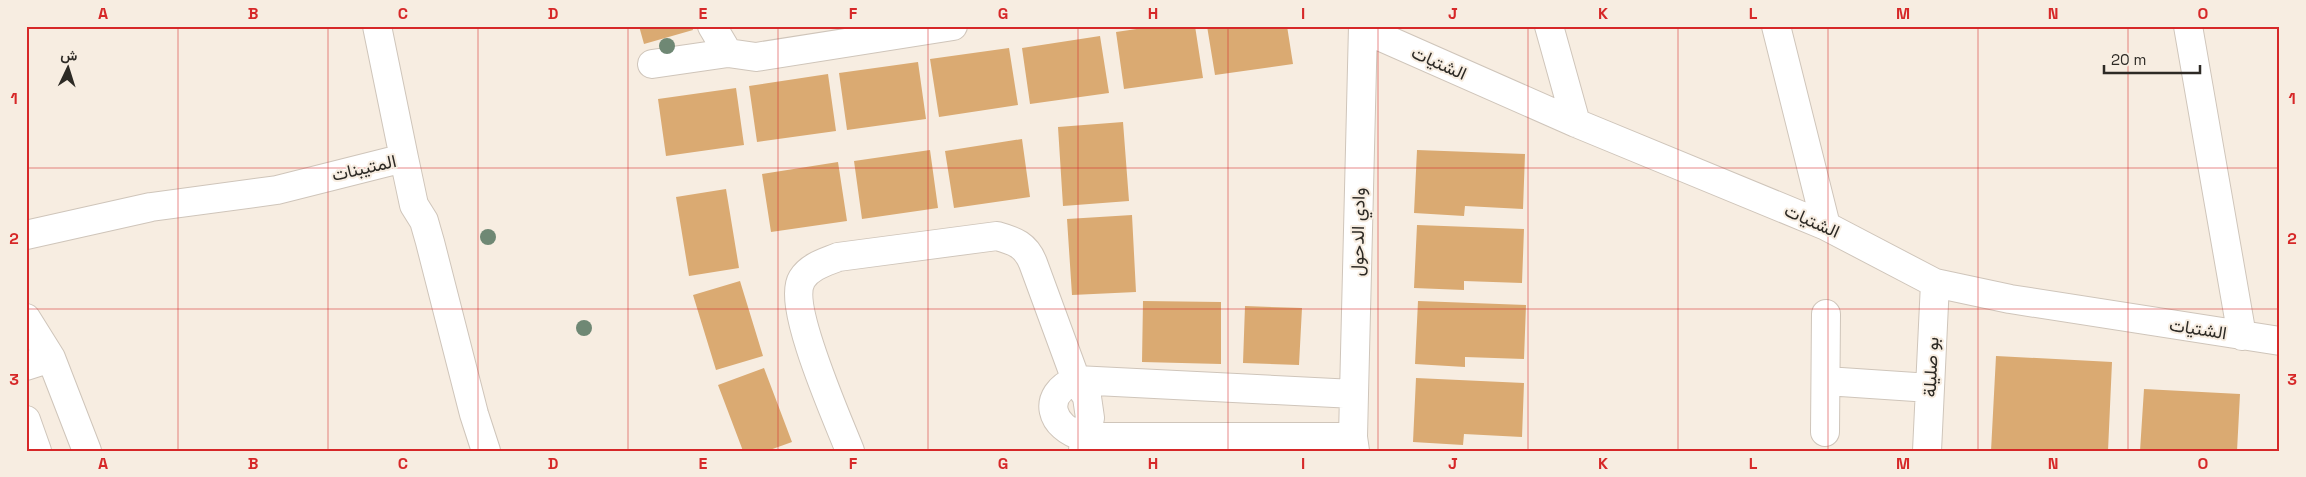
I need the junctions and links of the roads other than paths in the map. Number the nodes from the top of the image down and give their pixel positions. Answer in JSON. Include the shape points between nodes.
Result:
{"nodes":[{"id":1,"x":377,"y":26,"type":"edge"},
{"id":2,"x":712,"y":26,"type":"edge"},
{"id":3,"x":953,"y":26,"type":"edge"},
{"id":4,"x":1549,"y":26,"type":"edge"},
{"id":5,"x":1776,"y":26,"type":"edge"},
{"id":6,"x":2188,"y":26,"type":"edge"},
{"id":7,"x":1363,"y":28,"type":"edge"},
{"id":8,"x":728,"y":53,"type":"junction"},
{"id":9,"x":652,"y":64,"type":"dead end"},
{"id":10,"x":1576,"y":123,"type":"junction"},
{"id":11,"x":404,"y":158,"type":"junction"},
{"id":12,"x":1826,"y":226,"type":"junction"},
{"id":13,"x":26,"y":235,"type":"edge"},
{"id":14,"x":1935,"y":283,"type":"junction"},
{"id":15,"x":1826,"y":314,"type":"dead end"},
{"id":16,"x":26,"y":318,"type":"edge"},
{"id":17,"x":2242,"y":336,"type":"junction"},
{"id":18,"x":2280,"y":341,"type":"edge"},
{"id":19,"x":39,"y":362,"type":"edge"},
{"id":20,"x":1076,"y":380,"type":"junction"},
{"id":21,"x":1826,"y":381,"type":"junction"},
{"id":22,"x":1930,"y":388,"type":"junction"},
{"id":23,"x":1354,"y":394,"type":"junction"},
{"id":24,"x":26,"y":420,"type":"edge"},
{"id":25,"x":1825,"y":432,"type":"dead end"},
{"id":26,"x":1084,"y":444,"type":"edge"},
{"id":27,"x":1354,"y":444,"type":"edge"},
{"id":28,"x":36,"y":451,"type":"edge"},
{"id":29,"x":87,"y":451,"type":"edge"},
{"id":30,"x":486,"y":451,"type":"edge"},
{"id":31,"x":850,"y":451,"type":"edge"},
{"id":32,"x":1927,"y":451,"type":"edge"}],
"edges":[{"from":1,"to":11,"type":"street"},
{"from":2,"to":8,"type":"street"},
{"from":3,"to":8,"type":"street","via":[[756,57]]},
{"from":4,"to":10,"type":"street"},
{"from":5,"to":12,"type":"street"},
{"from":6,"to":17,"type":"street"},
{"from":7,"to":10,"type":"street","name":"الشتيات"},
{"from":7,"to":23,"type":"street","name":"وادي الدحول"},
{"from":8,"to":9,"type":"street"},
{"from":10,"to":12,"type":"street","name":"الشتيات"},
{"from":11,"to":13,"type":"street","name":"المتيبنات","via":[[277,190],[151,207]]},
{"from":11,"to":30,"type":"street","name":"المتيبنات","via":[[414,205],[424,221]]},
{"from":12,"to":14,"type":"street","name":"الشتيات"},
{"from":14,"to":17,"type":"street","name":"الشتيات","via":[[2010,299]]},
{"from":14,"to":22,"type":"street","name":"بو صليلة"},
{"from":15,"to":21,"type":"street"},
{"from":16,"to":19,"type":"street"},
{"from":17,"to":18,"type":"street","name":"الشتيات"},
{"from":19,"to":29,"type":"street"},
{"from":20,"to":23,"type":"street"},
{"from":20,"to":26,"type":"street","via":[[1059,391],[1053,410],[1062,428]]},
{"from":20,"to":31,"type":"street","via":[[1028,250],[1016,241],[997,236],[838,257],[816,266],[802,279],[798,294],[809,343]]},
{"from":21,"to":22,"type":"street"},
{"from":21,"to":25,"type":"street"},
{"from":22,"to":32,"type":"street","name":"بو صليلة"},
{"from":23,"to":27,"type":"street","name":"وادي الدحول"},
{"from":24,"to":28,"type":"street"},
{"from":26,"to":27,"type":"street"}]}
